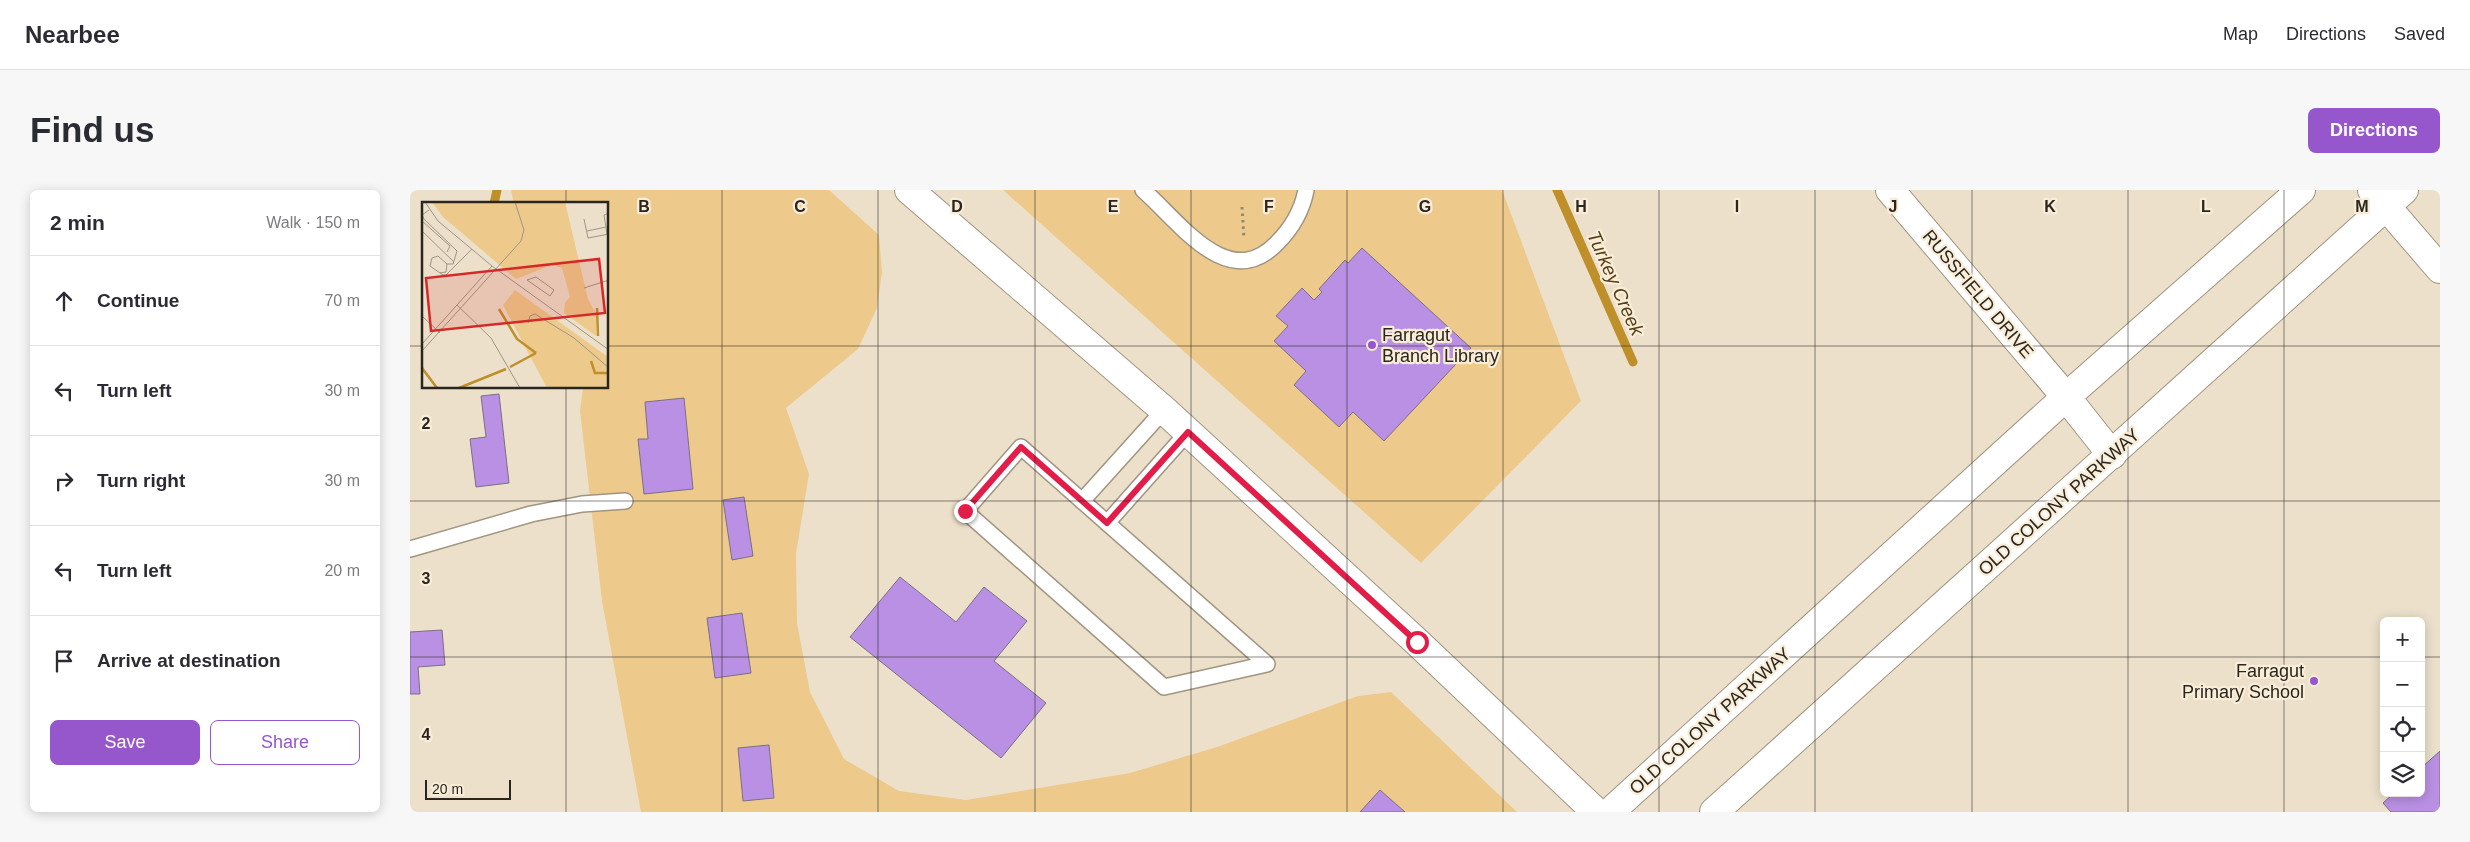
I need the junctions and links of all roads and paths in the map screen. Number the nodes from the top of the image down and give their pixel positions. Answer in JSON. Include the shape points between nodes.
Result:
{"nodes":[{"id":1,"x":909,"y":190,"type":"edge"},
{"id":2,"x":1144,"y":190,"type":"edge"},
{"id":3,"x":1306,"y":190,"type":"edge"},
{"id":4,"x":1890,"y":190,"type":"edge"},
{"id":5,"x":2301,"y":190,"type":"edge"},
{"id":6,"x":2387,"y":195,"type":"edge"},
{"id":7,"x":2440,"y":269,"type":"edge"},
{"id":8,"x":2066,"y":397,"type":"junction"},
{"id":9,"x":1164,"y":410,"type":"junction"},
{"id":10,"x":1188,"y":432,"type":"junction"},
{"id":11,"x":2112,"y":455,"type":"junction"},
{"id":12,"x":625,"y":501,"type":"dead end"},
{"id":13,"x":1082,"y":501,"type":"junction"},
{"id":14,"x":1107,"y":523,"type":"junction"},
{"id":15,"x":410,"y":549,"type":"edge"},
{"id":16,"x":1596,"y":812,"type":"edge"},
{"id":17,"x":1610,"y":812,"type":"edge"},
{"id":18,"x":1714,"y":812,"type":"edge"}],
"edges":[{"from":1,"to":9,"type":"street"},
{"from":2,"to":3,"type":"lane","via":[[1215,255],[1246,261],[1271,249],[1281,239],[1302,206]]},
{"from":4,"to":8,"type":"street","name":"RUSSFIELD DRIVE"},
{"from":5,"to":8,"type":"street","name":"OLD COLONY PARKWAY"},
{"from":6,"to":7,"type":"street"},
{"from":6,"to":11,"type":"street","name":"OLD COLONY PARKWAY"},
{"from":8,"to":11,"type":"street","name":"RUSSFIELD DRIVE"},
{"from":8,"to":17,"type":"street","name":"OLD COLONY PARKWAY"},
{"from":9,"to":10,"type":"street"},
{"from":9,"to":13,"type":"lane"},
{"from":10,"to":14,"type":"lane"},
{"from":10,"to":16,"type":"street"},
{"from":11,"to":18,"type":"street","name":"OLD COLONY PARKWAY"},
{"from":12,"to":15,"type":"lane","via":[[575,505],[531,514]]},
{"from":13,"to":14,"type":"lane"},
{"from":13,"to":14,"type":"lane","via":[[1021,447],[965,511],[1164,687],[1267,664]]}]}
